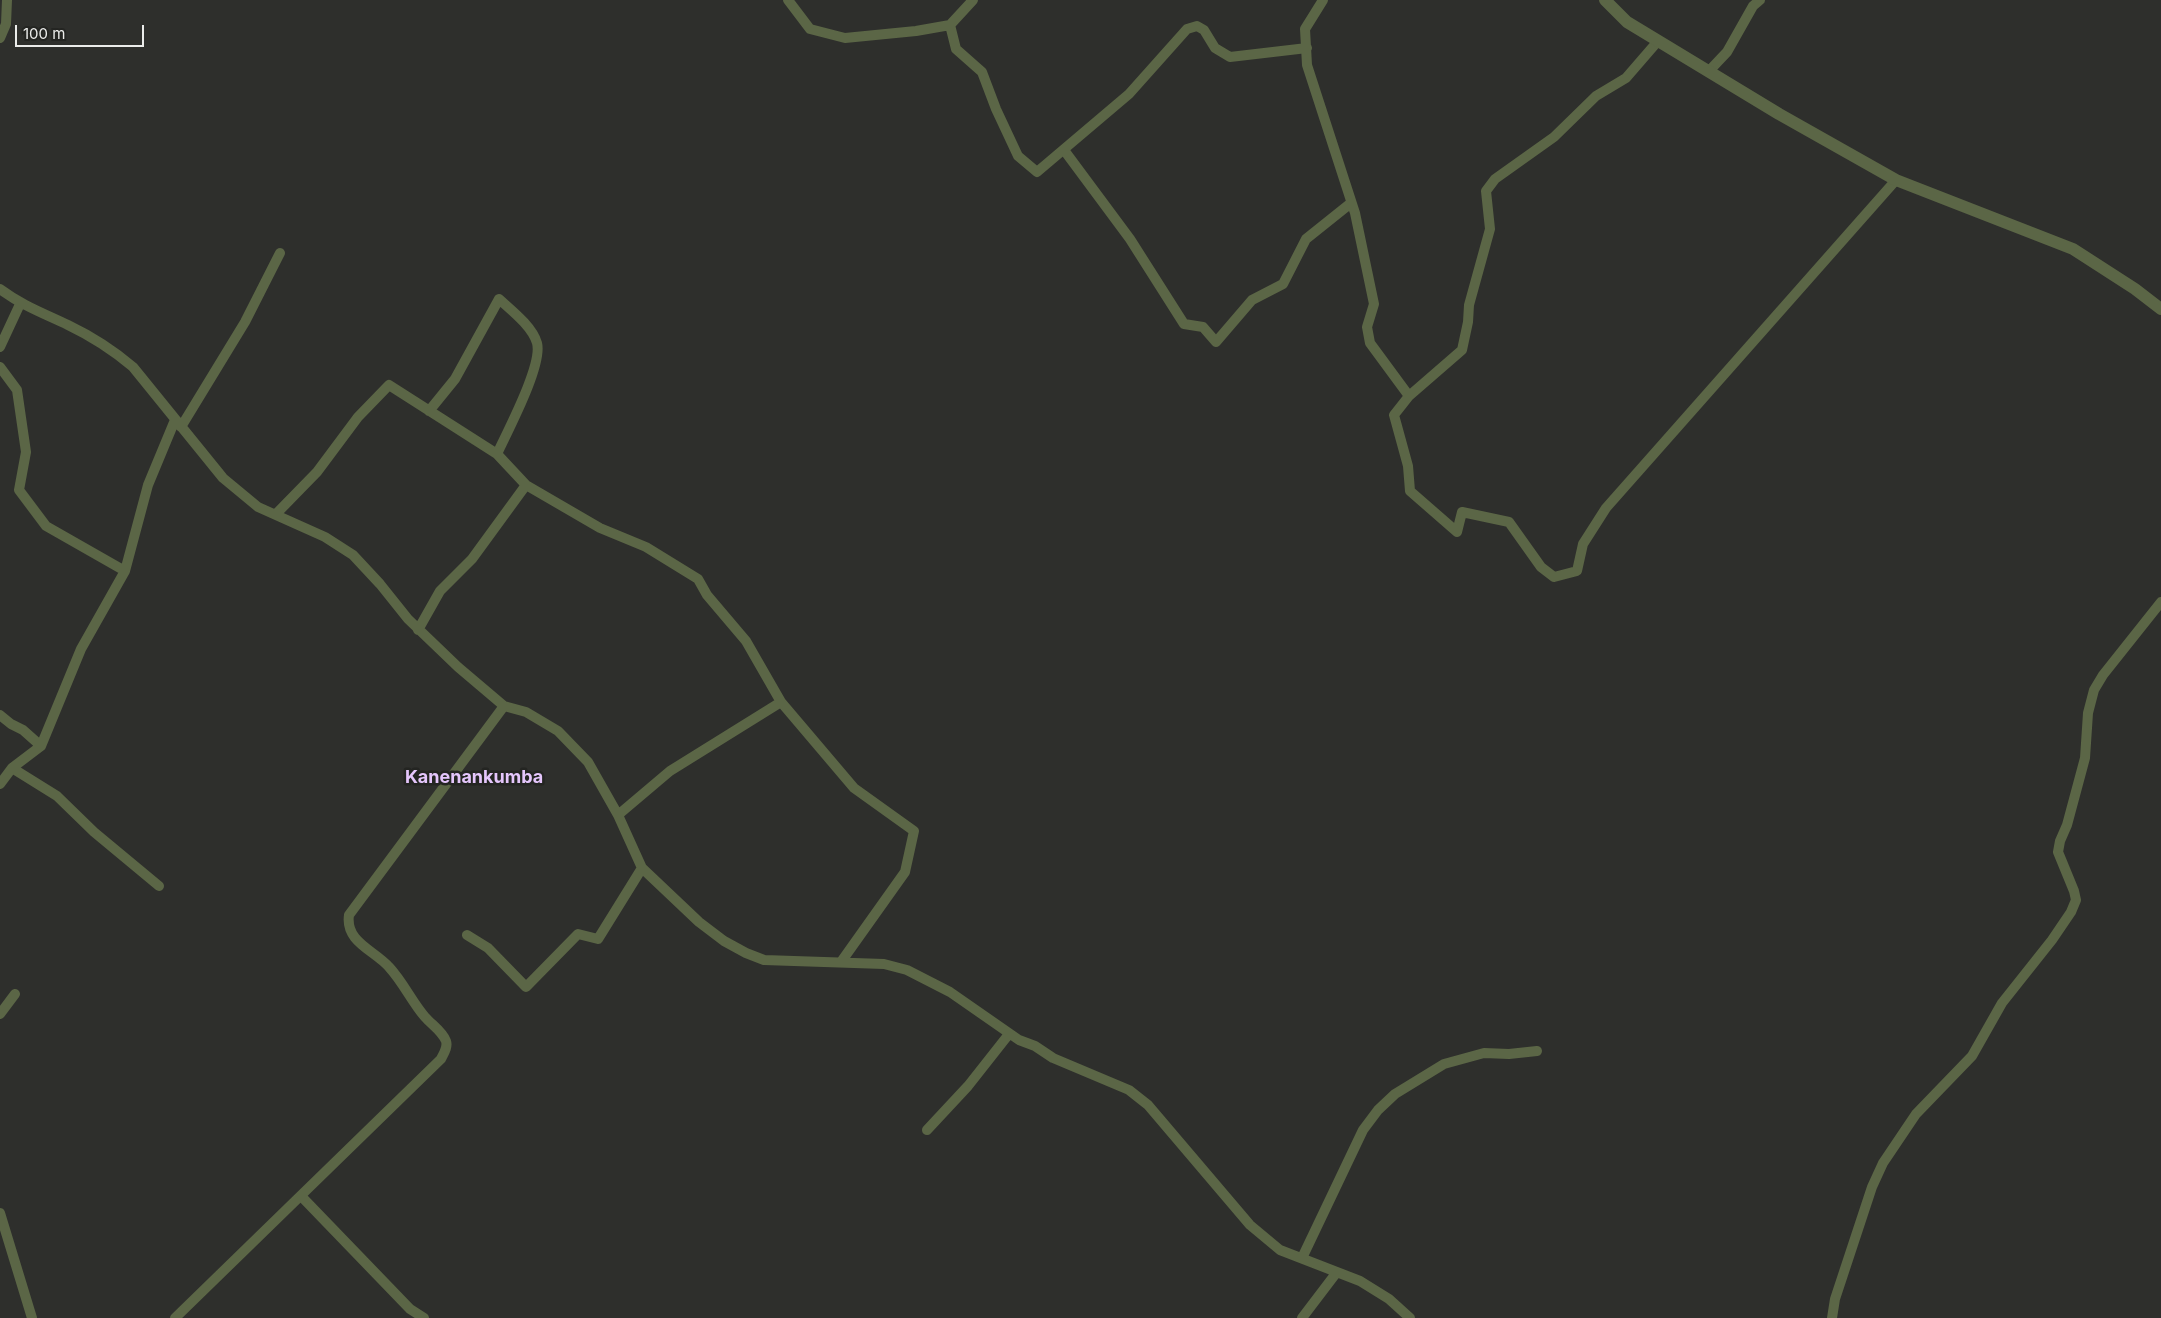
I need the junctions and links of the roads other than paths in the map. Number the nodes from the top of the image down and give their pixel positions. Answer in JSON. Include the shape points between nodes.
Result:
{"nodes":[{"id":1,"x":7,"y":0,"type":"edge"},
{"id":2,"x":788,"y":0,"type":"edge"},
{"id":3,"x":973,"y":0,"type":"edge"},
{"id":4,"x":1323,"y":0,"type":"edge"},
{"id":5,"x":1604,"y":0,"type":"edge"},
{"id":6,"x":1760,"y":0,"type":"edge"},
{"id":7,"x":950,"y":25,"type":"junction"},
{"id":8,"x":0,"y":38,"type":"edge"},
{"id":9,"x":1658,"y":41,"type":"junction"},
{"id":10,"x":1307,"y":48,"type":"junction"},
{"id":11,"x":1709,"y":71,"type":"junction"},
{"id":12,"x":1064,"y":150,"type":"junction"},
{"id":13,"x":1896,"y":180,"type":"junction"},
{"id":14,"x":1351,"y":203,"type":"junction"},
{"id":15,"x":280,"y":253,"type":"dead end"},
{"id":16,"x":0,"y":289,"type":"edge"},
{"id":17,"x":20,"y":304,"type":"junction"},
{"id":18,"x":2161,"y":309,"type":"edge"},
{"id":19,"x":0,"y":347,"type":"edge"},
{"id":20,"x":0,"y":367,"type":"edge"},
{"id":21,"x":1409,"y":396,"type":"junction"},
{"id":22,"x":429,"y":411,"type":"junction"},
{"id":23,"x":178,"y":424,"type":"junction"},
{"id":24,"x":497,"y":454,"type":"junction"},
{"id":25,"x":526,"y":485,"type":"junction"},
{"id":26,"x":276,"y":514,"type":"junction"},
{"id":27,"x":125,"y":570,"type":"junction"},
{"id":28,"x":2161,"y":602,"type":"edge"},
{"id":29,"x":418,"y":630,"type":"junction"},
{"id":30,"x":781,"y":702,"type":"junction"},
{"id":31,"x":504,"y":706,"type":"junction"},
{"id":32,"x":0,"y":715,"type":"edge"},
{"id":33,"x":41,"y":746,"type":"junction"},
{"id":34,"x":12,"y":768,"type":"junction"},
{"id":35,"x":0,"y":784,"type":"edge"},
{"id":36,"x":618,"y":814,"type":"junction"},
{"id":37,"x":642,"y":868,"type":"junction"},
{"id":38,"x":159,"y":886,"type":"dead end"},
{"id":39,"x":467,"y":936,"type":"dead end"},
{"id":40,"x":841,"y":962,"type":"junction"},
{"id":41,"x":15,"y":994,"type":"dead end"},
{"id":42,"x":0,"y":1014,"type":"edge"},
{"id":43,"x":1009,"y":1034,"type":"junction"},
{"id":44,"x":1537,"y":1051,"type":"dead end"},
{"id":45,"x":927,"y":1130,"type":"dead end"},
{"id":46,"x":301,"y":1196,"type":"junction"},
{"id":47,"x":0,"y":1213,"type":"edge"},
{"id":48,"x":1302,"y":1258,"type":"junction"},
{"id":49,"x":1337,"y":1272,"type":"junction"},
{"id":50,"x":32,"y":1318,"type":"edge"},
{"id":51,"x":175,"y":1318,"type":"edge"},
{"id":52,"x":424,"y":1318,"type":"edge"},
{"id":53,"x":1302,"y":1318,"type":"edge"},
{"id":54,"x":1410,"y":1318,"type":"edge"},
{"id":55,"x":1832,"y":1318,"type":"edge"}],
"edges":[{"from":1,"to":8,"type":"street","via":[[6,24]]},
{"from":2,"to":7,"type":"street","via":[[810,29],[845,38]]},
{"from":3,"to":7,"type":"street"},
{"from":4,"to":10,"type":"street","via":[[1305,29]]},
{"from":5,"to":9,"type":"street","via":[[1627,22]]},
{"from":6,"to":11,"type":"street","via":[[1753,6],[1727,52]]},
{"from":7,"to":12,"type":"street","via":[[956,49],[982,72],[1018,156],[1037,172]]},
{"from":9,"to":11,"type":"street"},
{"from":9,"to":21,"type":"street","via":[[1626,78],[1596,96],[1554,137],[1523,157],[1490,185],[1486,191],[1490,229],[1469,305],[1462,350]]},
{"from":10,"to":12,"type":"street","via":[[1230,57],[1215,48],[1204,30],[1197,26],[1186,29],[1129,94]]},
{"from":10,"to":14,"type":"street","via":[[1307,66]]},
{"from":11,"to":13,"type":"street"},
{"from":12,"to":14,"type":"street","via":[[1130,239],[1184,324],[1203,327],[1216,342],[1252,300],[1284,284],[1306,239]]},
{"from":13,"to":18,"type":"street","via":[[2073,249]]},
{"from":13,"to":21,"type":"street","via":[[1606,508],[1583,544],[1577,571],[1554,577],[1541,567],[1509,522],[1462,512],[1457,532],[1410,491],[1408,466],[1394,415]]},
{"from":14,"to":21,"type":"street","via":[[1374,304],[1367,327],[1370,343]]},
{"from":15,"to":23,"type":"street","via":[[245,322]]},
{"from":16,"to":17,"type":"street"},
{"from":17,"to":19,"type":"street"},
{"from":17,"to":23,"type":"street","via":[[115,351],[133,367]]},
{"from":20,"to":27,"type":"street","via":[[17,390],[26,452],[19,490],[46,526]]},
{"from":22,"to":24,"type":"street"},
{"from":22,"to":24,"type":"street","via":[[455,379],[499,299],[524,322],[537,343],[536,364]]},
{"from":22,"to":26,"type":"street","via":[[389,385],[358,417],[317,472]]},
{"from":23,"to":26,"type":"street","via":[[224,478],[258,507]]},
{"from":23,"to":27,"type":"street","via":[[148,485]]},
{"from":24,"to":25,"type":"street"},
{"from":25,"to":29,"type":"street","via":[[472,560],[440,591]]},
{"from":25,"to":30,"type":"street","via":[[600,528],[646,547],[698,579],[746,641]]},
{"from":26,"to":29,"type":"street","via":[[325,537],[353,556]]},
{"from":27,"to":33,"type":"street","via":[[81,649]]},
{"from":28,"to":55,"type":"street","via":[[2094,690],[2088,713],[2085,758],[2058,852],[2076,900],[2071,912],[2002,1003],[1972,1056],[1916,1114],[1883,1163],[1835,1299]]},
{"from":29,"to":31,"type":"street"},
{"from":30,"to":36,"type":"street","via":[[670,771]]},
{"from":30,"to":40,"type":"street","via":[[854,788],[914,831],[905,872]]},
{"from":31,"to":36,"type":"street","via":[[526,712],[558,731],[588,762]]},
{"from":31,"to":46,"type":"street","via":[[348,915],[347,925],[352,936],[389,967],[425,1017],[441,1033],[446,1048],[430,1071]]},
{"from":32,"to":33,"type":"street"},
{"from":33,"to":34,"type":"street"},
{"from":34,"to":35,"type":"street"},
{"from":34,"to":38,"type":"street","via":[[57,796],[94,832]]},
{"from":36,"to":37,"type":"street"},
{"from":37,"to":39,"type":"street","via":[[598,939],[578,934],[526,987],[488,948]]},
{"from":37,"to":40,"type":"street","via":[[699,922],[746,954],[764,960]]},
{"from":40,"to":43,"type":"street","via":[[884,964],[907,970],[950,992]]},
{"from":41,"to":42,"type":"street"},
{"from":43,"to":45,"type":"street","via":[[968,1086]]},
{"from":43,"to":48,"type":"street","via":[[1053,1058],[1129,1090],[1148,1105],[1250,1225],[1280,1250]]},
{"from":44,"to":48,"type":"street","via":[[1484,1053],[1444,1064],[1395,1094],[1363,1130]]},
{"from":46,"to":51,"type":"street"},
{"from":46,"to":52,"type":"street","via":[[410,1309]]},
{"from":47,"to":50,"type":"street"},
{"from":48,"to":49,"type":"street"},
{"from":49,"to":53,"type":"street"},
{"from":49,"to":54,"type":"street","via":[[1360,1281],[1389,1299]]}]}
